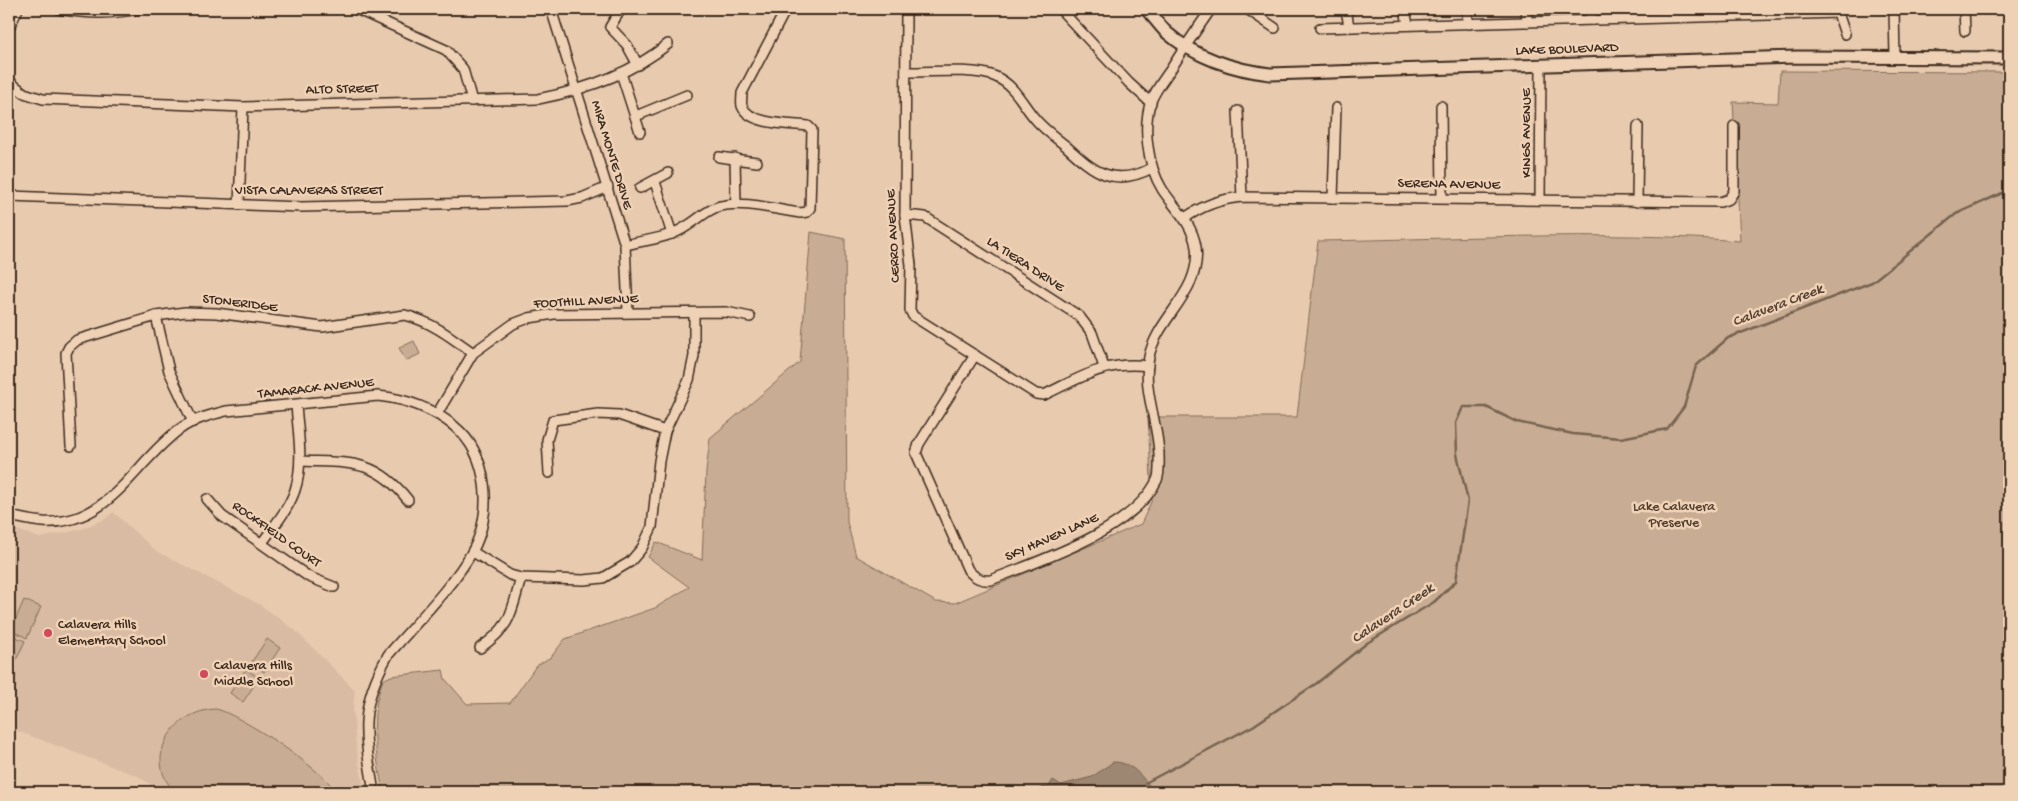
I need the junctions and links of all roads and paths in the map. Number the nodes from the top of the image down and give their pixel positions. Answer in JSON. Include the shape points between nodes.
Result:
{"nodes":[{"id":1,"x":18,"y":9,"type":"edge"},
{"id":2,"x":59,"y":9,"type":"edge"},
{"id":3,"x":138,"y":9,"type":"edge"},
{"id":4,"x":356,"y":9,"type":"edge"},
{"id":5,"x":551,"y":9,"type":"edge"},
{"id":6,"x":621,"y":9,"type":"edge"},
{"id":7,"x":786,"y":9,"type":"edge"},
{"id":8,"x":906,"y":9,"type":"edge"},
{"id":9,"x":1060,"y":9,"type":"edge"},
{"id":10,"x":1146,"y":9,"type":"edge"},
{"id":11,"x":1211,"y":9,"type":"edge"},
{"id":12,"x":1247,"y":9,"type":"edge"},
{"id":13,"x":1346,"y":9,"type":"edge"},
{"id":14,"x":1405,"y":9,"type":"edge"},
{"id":15,"x":1466,"y":9,"type":"edge"},
{"id":16,"x":1525,"y":9,"type":"edge"},
{"id":17,"x":1590,"y":9,"type":"edge"},
{"id":18,"x":1894,"y":9,"type":"edge"},
{"id":19,"x":1964,"y":9,"type":"edge"},
{"id":20,"x":1824,"y":11,"type":"edge"},
{"id":21,"x":1765,"y":12,"type":"edge"},
{"id":22,"x":1592,"y":20,"type":"junction"},
{"id":23,"x":1528,"y":22,"type":"junction"},
{"id":24,"x":1468,"y":24,"type":"junction"},
{"id":25,"x":1408,"y":25,"type":"junction"},
{"id":26,"x":1349,"y":27,"type":"junction"},
{"id":27,"x":9,"y":28,"type":"edge"},
{"id":28,"x":1275,"y":28,"type":"dead end"},
{"id":29,"x":1320,"y":28,"type":"dead end"},
{"id":30,"x":1964,"y":31,"type":"dead end"},
{"id":31,"x":1845,"y":34,"type":"dead end"},
{"id":32,"x":668,"y":44,"type":"dead end"},
{"id":33,"x":1185,"y":46,"type":"junction"},
{"id":34,"x":1895,"y":57,"type":"junction"},
{"id":35,"x":2009,"y":58,"type":"edge"},
{"id":36,"x":638,"y":65,"type":"junction"},
{"id":37,"x":1541,"y":65,"type":"junction"},
{"id":38,"x":906,"y":72,"type":"junction"},
{"id":39,"x":622,"y":73,"type":"junction"},
{"id":40,"x":9,"y":81,"type":"edge"},
{"id":41,"x":576,"y":89,"type":"junction"},
{"id":42,"x":686,"y":95,"type":"dead end"},
{"id":43,"x":472,"y":101,"type":"junction"},
{"id":44,"x":1151,"y":103,"type":"junction"},
{"id":45,"x":1441,"y":106,"type":"dead end"},
{"id":46,"x":243,"y":107,"type":"junction"},
{"id":47,"x":1336,"y":108,"type":"dead end"},
{"id":48,"x":1238,"y":111,"type":"dead end"},
{"id":49,"x":636,"y":116,"type":"junction"},
{"id":50,"x":1638,"y":126,"type":"dead end"},
{"id":51,"x":1734,"y":126,"type":"dead end"},
{"id":52,"x":640,"y":132,"type":"dead end"},
{"id":53,"x":719,"y":157,"type":"dead end"},
{"id":54,"x":735,"y":158,"type":"junction"},
{"id":55,"x":757,"y":162,"type":"dead end"},
{"id":56,"x":1152,"y":168,"type":"junction"},
{"id":57,"x":668,"y":173,"type":"dead end"},
{"id":58,"x":655,"y":182,"type":"junction"},
{"id":59,"x":608,"y":187,"type":"junction"},
{"id":60,"x":640,"y":188,"type":"dead end"},
{"id":61,"x":9,"y":196,"type":"edge"},
{"id":62,"x":1242,"y":197,"type":"junction"},
{"id":63,"x":1333,"y":198,"type":"junction"},
{"id":64,"x":1442,"y":198,"type":"junction"},
{"id":65,"x":1540,"y":200,"type":"junction"},
{"id":66,"x":1637,"y":202,"type":"junction"},
{"id":67,"x":736,"y":204,"type":"junction"},
{"id":68,"x":240,"y":205,"type":"junction"},
{"id":69,"x":905,"y":215,"type":"junction"},
{"id":70,"x":1185,"y":218,"type":"junction"},
{"id":71,"x":672,"y":234,"type":"junction"},
{"id":72,"x":625,"y":245,"type":"junction"},
{"id":73,"x":628,"y":312,"type":"junction"},
{"id":74,"x":694,"y":313,"type":"junction"},
{"id":75,"x":156,"y":316,"type":"junction"},
{"id":76,"x":750,"y":317,"type":"dead end"},
{"id":77,"x":472,"y":353,"type":"junction"},
{"id":78,"x":976,"y":355,"type":"junction"},
{"id":79,"x":1148,"y":366,"type":"junction"},
{"id":80,"x":1104,"y":367,"type":"junction"},
{"id":81,"x":296,"y":405,"type":"junction"},
{"id":82,"x":437,"y":414,"type":"junction"},
{"id":83,"x":192,"y":422,"type":"junction"},
{"id":84,"x":665,"y":431,"type":"junction"},
{"id":85,"x":71,"y":446,"type":"dead end"},
{"id":86,"x":300,"y":461,"type":"junction"},
{"id":87,"x":549,"y":473,"type":"dead end"},
{"id":88,"x":207,"y":499,"type":"dead end"},
{"id":89,"x":408,"y":500,"type":"dead end"},
{"id":90,"x":9,"y":516,"type":"edge"},
{"id":91,"x":262,"y":543,"type":"junction"},
{"id":92,"x":472,"y":552,"type":"junction"},
{"id":93,"x":520,"y":578,"type":"junction"},
{"id":94,"x":334,"y":587,"type":"dead end"},
{"id":95,"x":480,"y":648,"type":"dead end"},
{"id":96,"x":374,"y":792,"type":"edge"}],
"edges":[{"from":1,"to":27,"type":"street"},
{"from":2,"to":3,"type":"street","via":[[86,14]]},
{"from":4,"to":43,"type":"street","via":[[446,50],[464,69]]},
{"from":5,"to":41,"type":"street","name":"MIRA MONTE DRIVE"},
{"from":6,"to":36,"type":"street","via":[[610,27],[627,45]]},
{"from":7,"to":67,"type":"street","via":[[742,93],[742,106],[764,122],[810,127],[810,208],[807,212]]},
{"from":8,"to":38,"type":"street","name":"CERRO AVENUE"},
{"from":9,"to":44,"type":"street","via":[[1129,84]]},
{"from":10,"to":33,"type":"main road","name":"LAKE BOULEVARD","via":[[1166,32]]},
{"from":11,"to":33,"type":"street","name":"SKY HAVEN LANE"},
{"from":12,"to":28,"type":"street"},
{"from":13,"to":26,"type":"street"},
{"from":14,"to":25,"type":"street"},
{"from":15,"to":24,"type":"street"},
{"from":16,"to":23,"type":"street"},
{"from":17,"to":22,"type":"street"},
{"from":18,"to":34,"type":"street"},
{"from":19,"to":30,"type":"street"},
{"from":20,"to":21,"type":"street"},
{"from":20,"to":31,"type":"street","via":[[1838,12]]},
{"from":21,"to":22,"type":"street"},
{"from":22,"to":23,"type":"street"},
{"from":23,"to":24,"type":"street"},
{"from":24,"to":25,"type":"street"},
{"from":25,"to":26,"type":"street"},
{"from":26,"to":29,"type":"street"},
{"from":32,"to":36,"type":"street","name":"ALTO STREET"},
{"from":33,"to":37,"type":"main road","name":"LAKE BOULEVARD","via":[[1232,66],[1270,74]]},
{"from":33,"to":44,"type":"street","name":"SKY HAVEN LANE"},
{"from":34,"to":35,"type":"main road","name":"LAKE BOULEVARD"},
{"from":34,"to":37,"type":"main road","name":"LAKE BOULEVARD"},
{"from":36,"to":39,"type":"street","name":"ALTO STREET"},
{"from":37,"to":65,"type":"street","name":"KINGS AVENUE"},
{"from":38,"to":56,"type":"street","via":[[979,73],[996,77],[1013,89],[1037,121],[1092,169],[1117,178],[1140,175]]},
{"from":38,"to":69,"type":"street","name":"CERRO AVENUE"},
{"from":39,"to":41,"type":"street","name":"ALTO STREET"},
{"from":39,"to":49,"type":"street"},
{"from":40,"to":46,"type":"street","name":"ALTO STREET","via":[[24,93],[43,99]]},
{"from":41,"to":43,"type":"street","name":"ALTO STREET","via":[[538,99]]},
{"from":41,"to":59,"type":"street","name":"MIRA MONTE DRIVE"},
{"from":42,"to":49,"type":"street"},
{"from":43,"to":46,"type":"street","name":"ALTO STREET"},
{"from":44,"to":56,"type":"street","name":"SKY HAVEN LANE","via":[[1148,135]]},
{"from":45,"to":64,"type":"street"},
{"from":46,"to":68,"type":"street"},
{"from":47,"to":63,"type":"street"},
{"from":48,"to":62,"type":"street"},
{"from":49,"to":52,"type":"street"},
{"from":50,"to":66,"type":"street"},
{"from":51,"to":66,"type":"street","name":"SERENA AVENUE","via":[[1734,191],[1729,198],[1716,202]]},
{"from":53,"to":54,"type":"street"},
{"from":54,"to":55,"type":"street"},
{"from":54,"to":67,"type":"street"},
{"from":56,"to":70,"type":"street","name":"SKY HAVEN LANE","via":[[1162,189]]},
{"from":57,"to":58,"type":"street"},
{"from":58,"to":60,"type":"street"},
{"from":58,"to":71,"type":"street"},
{"from":59,"to":68,"type":"street","name":"VISTA CALAVERAS STREET","via":[[567,201],[301,207]]},
{"from":59,"to":72,"type":"street","name":"MIRA MONTE DRIVE"},
{"from":61,"to":68,"type":"street","name":"VISTA CALAVERAS STREET"},
{"from":62,"to":63,"type":"street","name":"SERENA AVENUE"},
{"from":62,"to":70,"type":"street","name":"SERENA AVENUE","via":[[1214,202]]},
{"from":63,"to":64,"type":"street","name":"SERENA AVENUE"},
{"from":64,"to":65,"type":"street","name":"SERENA AVENUE"},
{"from":65,"to":66,"type":"street","name":"SERENA AVENUE"},
{"from":67,"to":71,"type":"street","via":[[710,209]]},
{"from":69,"to":78,"type":"street","name":"CERRO AVENUE","via":[[911,265],[910,310],[913,316]]},
{"from":69,"to":80,"type":"street","name":"LA TIERA DRIVE","via":[[925,217],[1079,316],[1092,333]]},
{"from":70,"to":79,"type":"street","name":"SKY HAVEN LANE","via":[[1196,250],[1194,272],[1189,288],[1157,338]]},
{"from":71,"to":72,"type":"street"},
{"from":72,"to":73,"type":"street","name":"MIRA MONTE DRIVE"},
{"from":73,"to":74,"type":"street","name":"FOOTHILL AVENUE"},
{"from":73,"to":77,"type":"street","name":"FOOTHILL AVENUE","via":[[529,318],[513,324]]},
{"from":74,"to":76,"type":"street","name":"FOOTHILL AVENUE","via":[[726,312]]},
{"from":74,"to":84,"type":"street","via":[[694,356],[689,380]]},
{"from":75,"to":77,"type":"street","name":"STONERIDGE","via":[[185,312],[216,313],[322,327],[405,316],[418,318],[442,330]]},
{"from":75,"to":83,"type":"street","via":[[169,371]]},
{"from":75,"to":85,"type":"street","name":"STONERIDGE","via":[[77,340],[69,347],[66,353]]},
{"from":77,"to":82,"type":"street","name":"FOOTHILL AVENUE"},
{"from":78,"to":79,"type":"street","name":"SKY HAVEN LANE","via":[[916,453],[968,570],[984,581],[1100,534],[1138,506],[1157,480],[1159,454],[1148,387]]},
{"from":78,"to":80,"type":"street","name":"CERRO AVENUE","via":[[1036,394],[1044,395]]},
{"from":79,"to":80,"type":"street","name":"CERRO AVENUE"},
{"from":81,"to":82,"type":"street","name":"TAMARACK AVENUE","via":[[378,396],[402,398]]},
{"from":81,"to":83,"type":"street","name":"TAMARACK AVENUE","via":[[226,411]]},
{"from":81,"to":86,"type":"street"},
{"from":82,"to":92,"type":"street","name":"TAMARACK AVENUE","via":[[456,427],[471,446],[484,481],[486,503],[482,532]]},
{"from":83,"to":90,"type":"street","name":"TAMARACK AVENUE","via":[[168,440],[99,507],[64,520],[43,522]]},
{"from":84,"to":87,"type":"street","via":[[619,415],[598,414],[553,420],[547,440]]},
{"from":84,"to":93,"type":"street","via":[[658,462],[652,527],[642,548],[630,562],[603,578]]},
{"from":86,"to":89,"type":"street","via":[[356,464],[382,473]]},
{"from":86,"to":91,"type":"street","via":[[294,492]]},
{"from":88,"to":91,"type":"street","name":"ROCKFIELD COURT","via":[[222,516]]},
{"from":91,"to":94,"type":"street","name":"ROCKFIELD COURT","via":[[309,577]]},
{"from":92,"to":93,"type":"street"},
{"from":92,"to":96,"type":"street","name":"TAMARACK AVENUE","via":[[388,655],[376,678],[369,696],[364,738]]},
{"from":93,"to":95,"type":"street","via":[[510,620]]}]}
